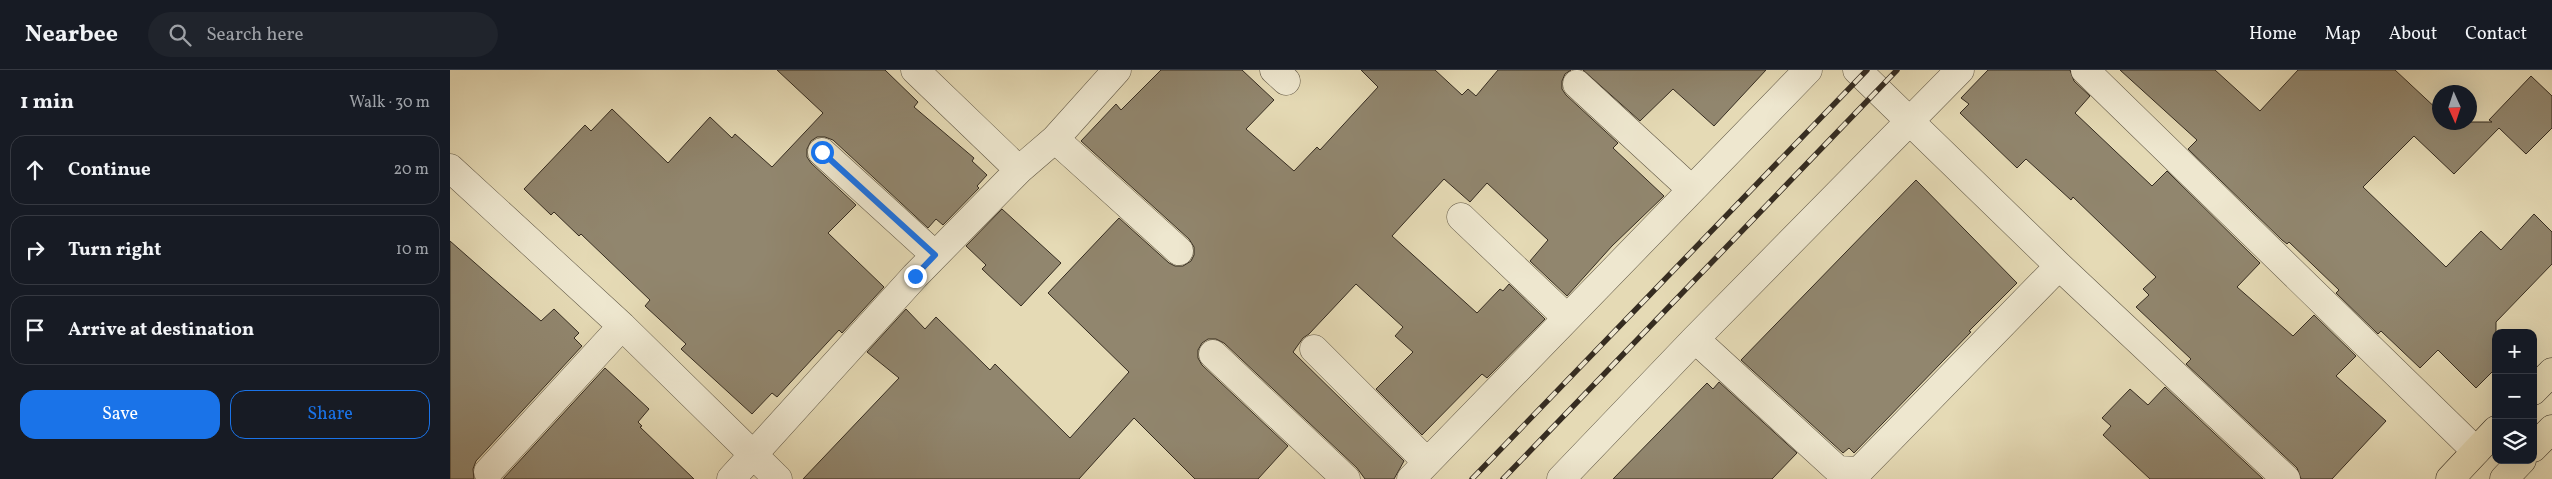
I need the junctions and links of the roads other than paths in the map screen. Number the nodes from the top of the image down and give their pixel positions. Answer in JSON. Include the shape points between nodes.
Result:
{"nodes":[{"id":1,"x":915,"y":70,"type":"edge"},
{"id":2,"x":1808,"y":70,"type":"edge"},
{"id":3,"x":1857,"y":70,"type":"edge"},
{"id":4,"x":1960,"y":70,"type":"edge"},
{"id":5,"x":2085,"y":70,"type":"edge"},
{"id":6,"x":1107,"y":73,"type":"edge"},
{"id":7,"x":1577,"y":84,"type":"dead end"},
{"id":8,"x":1910,"y":121,"type":"junction"},
{"id":9,"x":1055,"y":139,"type":"junction"},
{"id":10,"x":822,"y":152,"type":"dead end"},
{"id":11,"x":450,"y":168,"type":"edge"},
{"id":12,"x":1019,"y":170,"type":"junction"},
{"id":13,"x":1691,"y":189,"type":"junction"},
{"id":14,"x":1461,"y":216,"type":"dead end"},
{"id":15,"x":1179,"y":251,"type":"dead end"},
{"id":16,"x":935,"y":255,"type":"junction"},
{"id":17,"x":2059,"y":266,"type":"junction"},
{"id":18,"x":1567,"y":318,"type":"junction"},
{"id":19,"x":622,"y":326,"type":"junction"},
{"id":20,"x":1695,"y":339,"type":"junction"},
{"id":21,"x":1314,"y":349,"type":"dead end"},
{"id":22,"x":1213,"y":354,"type":"dead end"},
{"id":23,"x":2552,"y":372,"type":"edge"},
{"id":24,"x":2537,"y":387,"type":"edge"},
{"id":25,"x":2552,"y":429,"type":"edge"},
{"id":26,"x":2492,"y":434,"type":"edge"},
{"id":27,"x":2537,"y":444,"type":"edge"},
{"id":28,"x":2476,"y":451,"type":"junction"},
{"id":29,"x":754,"y":455,"type":"junction"},
{"id":30,"x":2518,"y":464,"type":"edge"},
{"id":31,"x":1419,"y":470,"type":"edge"},
{"id":32,"x":488,"y":472,"type":"dead end"},
{"id":33,"x":731,"y":479,"type":"edge"},
{"id":34,"x":778,"y":479,"type":"edge"},
{"id":35,"x":1346,"y":479,"type":"edge"},
{"id":36,"x":1561,"y":479,"type":"edge"},
{"id":37,"x":2286,"y":479,"type":"edge"},
{"id":38,"x":2450,"y":479,"type":"edge"},
{"id":39,"x":2504,"y":479,"type":"edge"}],
"edges":[{"from":1,"to":12,"type":"street"},
{"from":2,"to":13,"type":"street"},
{"from":3,"to":8,"type":"street"},
{"from":4,"to":8,"type":"street"},
{"from":5,"to":28,"type":"street"},
{"from":6,"to":9,"type":"street"},
{"from":7,"to":13,"type":"street"},
{"from":8,"to":17,"type":"street"},
{"from":8,"to":20,"type":"street"},
{"from":9,"to":12,"type":"street"},
{"from":9,"to":15,"type":"street"},
{"from":10,"to":16,"type":"street"},
{"from":11,"to":19,"type":"street"},
{"from":12,"to":16,"type":"street"},
{"from":13,"to":18,"type":"street"},
{"from":14,"to":18,"type":"street"},
{"from":16,"to":29,"type":"street"},
{"from":17,"to":20,"type":"street","via":[[1859,471],[1838,470]]},
{"from":17,"to":37,"type":"street"},
{"from":18,"to":31,"type":"street"},
{"from":19,"to":29,"type":"street"},
{"from":19,"to":32,"type":"street"},
{"from":20,"to":36,"type":"street"},
{"from":21,"to":31,"type":"street"},
{"from":22,"to":35,"type":"street"},
{"from":23,"to":24,"type":"highway"},
{"from":25,"to":27,"type":"highway"},
{"from":26,"to":28,"type":"highway"},
{"from":28,"to":38,"type":"highway"},
{"from":29,"to":33,"type":"street"},
{"from":29,"to":34,"type":"street"},
{"from":30,"to":39,"type":"highway"}]}
